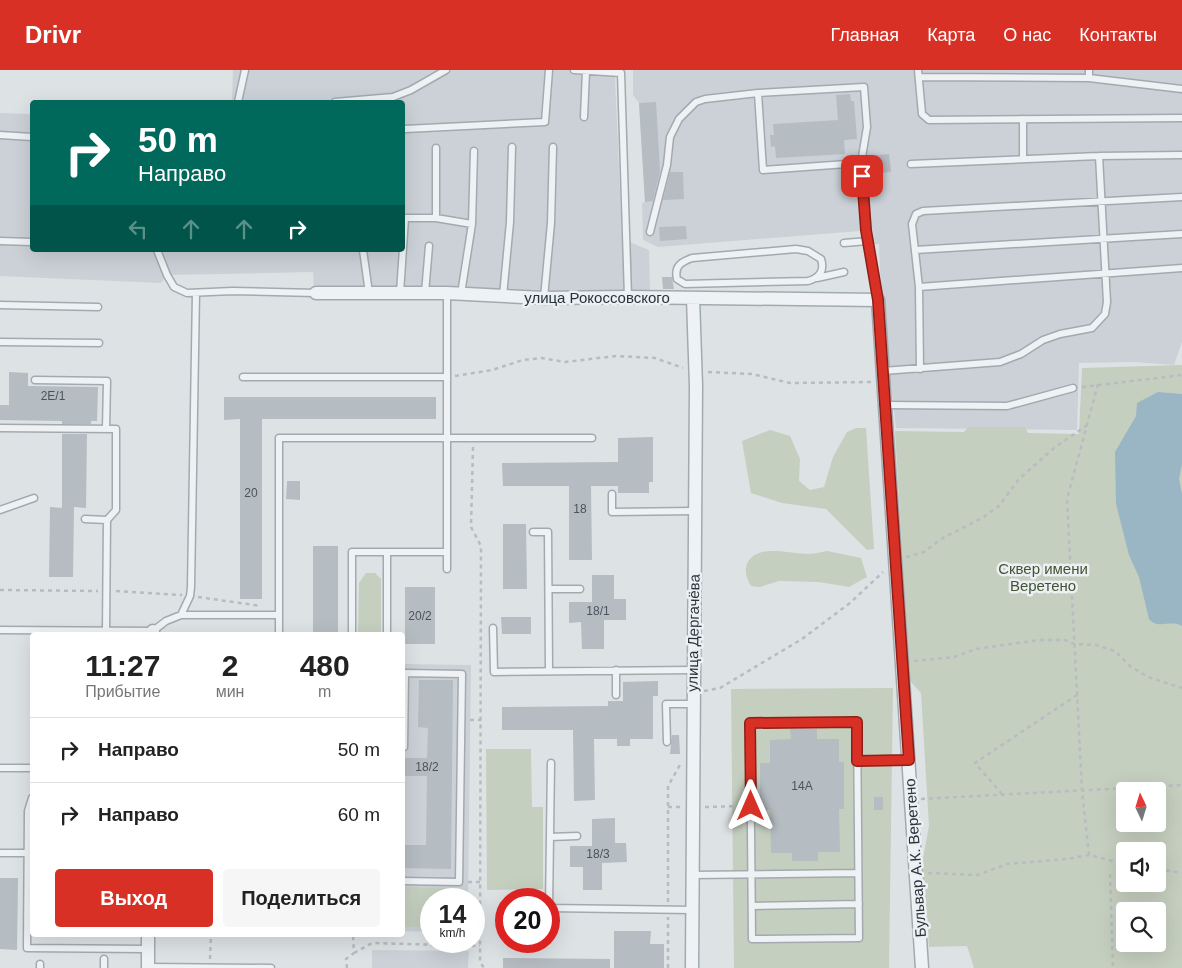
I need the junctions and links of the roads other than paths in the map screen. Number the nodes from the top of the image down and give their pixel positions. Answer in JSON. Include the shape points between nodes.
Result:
{"nodes":[{"id":1,"x":245,"y":70,"type":"edge"},
{"id":2,"x":446,"y":70,"type":"edge"},
{"id":3,"x":549,"y":70,"type":"edge"},
{"id":4,"x":574,"y":70,"type":"edge"},
{"id":5,"x":1089,"y":70,"type":"edge"},
{"id":6,"x":586,"y":71,"type":"edge"},
{"id":7,"x":918,"y":73,"type":"edge"},
{"id":8,"x":1089,"y":78,"type":"junction"},
{"id":9,"x":1182,"y":89,"type":"edge"},
{"id":10,"x":758,"y":94,"type":"junction"},
{"id":11,"x":238,"y":100,"type":"edge"},
{"id":12,"x":358,"y":100,"type":"edge"},
{"id":13,"x":584,"y":117,"type":"dead end"},
{"id":14,"x":1182,"y":118,"type":"edge"},
{"id":15,"x":1022,"y":119,"type":"junction"},
{"id":16,"x":405,"y":129,"type":"dead end"},
{"id":17,"x":0,"y":135,"type":"edge"},
{"id":18,"x":30,"y":137,"type":"edge"},
{"id":19,"x":512,"y":147,"type":"dead end"},
{"id":20,"x":553,"y":147,"type":"dead end"},
{"id":21,"x":436,"y":148,"type":"dead end"},
{"id":22,"x":474,"y":151,"type":"dead end"},
{"id":23,"x":1182,"y":154,"type":"edge"},
{"id":24,"x":1099,"y":156,"type":"junction"},
{"id":25,"x":1023,"y":159,"type":"junction"},
{"id":26,"x":861,"y":163,"type":"junction"},
{"id":27,"x":910,"y":164,"type":"dead end"},
{"id":28,"x":1182,"y":197,"type":"edge"},
{"id":29,"x":1102,"y":202,"type":"junction"},
{"id":30,"x":405,"y":215,"type":"edge"},
{"id":31,"x":436,"y":218,"type":"junction"},
{"id":32,"x":472,"y":224,"type":"junction"},
{"id":33,"x":650,"y":232,"type":"dead end"},
{"id":34,"x":1182,"y":234,"type":"edge"},
{"id":35,"x":1104,"y":239,"type":"junction"},
{"id":36,"x":0,"y":241,"type":"edge"},
{"id":37,"x":868,"y":241,"type":"junction"},
{"id":38,"x":30,"y":242,"type":"edge"},
{"id":39,"x":844,"y":243,"type":"dead end"},
{"id":40,"x":428,"y":246,"type":"dead end"},
{"id":41,"x":915,"y":250,"type":"junction"},
{"id":42,"x":159,"y":252,"type":"edge"},
{"id":43,"x":363,"y":252,"type":"edge"},
{"id":44,"x":402,"y":252,"type":"edge"},
{"id":45,"x":1182,"y":268,"type":"edge"},
{"id":46,"x":844,"y":272,"type":"dead end"},
{"id":47,"x":1106,"y":274,"type":"junction"},
{"id":48,"x":815,"y":279,"type":"junction"},
{"id":49,"x":685,"y":284,"type":"junction"},
{"id":50,"x":919,"y":287,"type":"junction"},
{"id":51,"x":196,"y":293,"type":"junction"},
{"id":52,"x":316,"y":293,"type":"joint"},
{"id":53,"x":369,"y":293,"type":"junction"},
{"id":54,"x":400,"y":293,"type":"junction"},
{"id":55,"x":425,"y":293,"type":"junction"},
{"id":56,"x":447,"y":293,"type":"junction"},
{"id":57,"x":461,"y":294,"type":"junction"},
{"id":58,"x":503,"y":296,"type":"junction"},
{"id":59,"x":628,"y":296,"type":"junction"},
{"id":60,"x":544,"y":298,"type":"junction"},
{"id":61,"x":689,"y":298,"type":"junction"},
{"id":62,"x":878,"y":300,"type":"junction"},
{"id":63,"x":0,"y":305,"type":"edge"},
{"id":64,"x":98,"y":307,"type":"dead end"},
{"id":65,"x":0,"y":342,"type":"edge"},
{"id":66,"x":99,"y":343,"type":"dead end"},
{"id":67,"x":920,"y":369,"type":"junction"},
{"id":68,"x":883,"y":376,"type":"junction"},
{"id":69,"x":446,"y":377,"type":"junction"},
{"id":70,"x":244,"y":378,"type":"dead end"},
{"id":71,"x":35,"y":380,"type":"dead end"},
{"id":72,"x":1073,"y":388,"type":"road end"},
{"id":73,"x":885,"y":405,"type":"junction"},
{"id":74,"x":0,"y":428,"type":"edge"},
{"id":75,"x":106,"y":429,"type":"junction"},
{"id":76,"x":446,"y":438,"type":"junction"},
{"id":77,"x":592,"y":438,"type":"dead end"},
{"id":78,"x":612,"y":494,"type":"dead end"},
{"id":79,"x":34,"y":498,"type":"dead end"},
{"id":80,"x":0,"y":510,"type":"edge"},
{"id":81,"x":695,"y":511,"type":"junction"},
{"id":82,"x":85,"y":519,"type":"dead end"},
{"id":83,"x":107,"y":520,"type":"junction"},
{"id":84,"x":534,"y":532,"type":"dead end"},
{"id":85,"x":387,"y":552,"type":"junction"},
{"id":86,"x":447,"y":552,"type":"junction"},
{"id":87,"x":447,"y":569,"type":"dead end"},
{"id":88,"x":549,"y":589,"type":"junction"},
{"id":89,"x":580,"y":589,"type":"dead end"},
{"id":90,"x":181,"y":615,"type":"junction"},
{"id":91,"x":276,"y":615,"type":"junction"},
{"id":92,"x":493,"y":628,"type":"dead end"},
{"id":93,"x":0,"y":630,"type":"edge"},
{"id":94,"x":106,"y":631,"type":"junction"},
{"id":95,"x":70,"y":632,"type":"edge"},
{"id":96,"x":130,"y":632,"type":"edge"},
{"id":97,"x":154,"y":632,"type":"edge"},
{"id":98,"x":279,"y":632,"type":"edge"},
{"id":99,"x":352,"y":632,"type":"edge"},
{"id":100,"x":387,"y":632,"type":"edge"},
{"id":101,"x":30,"y":633,"type":"edge"},
{"id":102,"x":616,"y":670,"type":"junction"},
{"id":103,"x":694,"y":670,"type":"junction"},
{"id":104,"x":549,"y":671,"type":"junction"},
{"id":105,"x":405,"y":673,"type":"edge"},
{"id":106,"x":616,"y":695,"type":"dead end"},
{"id":107,"x":692,"y":704,"type":"junction"},
{"id":108,"x":667,"y":742,"type":"dead end"},
{"id":109,"x":909,"y":760,"type":"junction"},
{"id":110,"x":857,"y":761,"type":"junction"},
{"id":111,"x":551,"y":762,"type":"dead end"},
{"id":112,"x":0,"y":768,"type":"edge"},
{"id":113,"x":30,"y":768,"type":"edge"},
{"id":114,"x":30,"y":804,"type":"edge"},
{"id":115,"x":577,"y":836,"type":"dead end"},
{"id":116,"x":550,"y":837,"type":"junction"},
{"id":117,"x":0,"y":853,"type":"edge"},
{"id":118,"x":27,"y":853,"type":"junction"},
{"id":119,"x":858,"y":873,"type":"junction"},
{"id":120,"x":752,"y":874,"type":"junction"},
{"id":121,"x":692,"y":875,"type":"junction"},
{"id":122,"x":405,"y":881,"type":"edge"},
{"id":123,"x":859,"y":904,"type":"junction"},
{"id":124,"x":752,"y":906,"type":"junction"},
{"id":125,"x":692,"y":910,"type":"junction"},
{"id":126,"x":148,"y":937,"type":"edge"},
{"id":127,"x":148,"y":949,"type":"junction"},
{"id":128,"x":104,"y":960,"type":"dead end"},
{"id":129,"x":104,"y":968,"type":"edge"},
{"id":130,"x":148,"y":968,"type":"edge"},
{"id":131,"x":210,"y":968,"type":"edge"},
{"id":132,"x":270,"y":968,"type":"edge"},
{"id":133,"x":692,"y":968,"type":"edge"},
{"id":134,"x":922,"y":968,"type":"edge"}],
"edges":[{"from":1,"to":11,"type":"lane"},
{"from":2,"to":12,"type":"lane","via":[[393,97]]},
{"from":3,"to":16,"type":"lane","via":[[546,122]]},
{"from":4,"to":6,"type":"lane"},
{"from":5,"to":8,"type":"lane"},
{"from":6,"to":13,"type":"lane"},
{"from":6,"to":59,"type":"lane","via":[[621,73]]},
{"from":7,"to":8,"type":"lane"},
{"from":7,"to":15,"type":"lane","via":[[922,114],[929,120]]},
{"from":8,"to":9,"type":"lane"},
{"from":10,"to":26,"type":"lane","via":[[763,170]]},
{"from":10,"to":26,"type":"lane","via":[[864,87],[867,127]]},
{"from":10,"to":33,"type":"lane","via":[[705,99],[685,111],[670,137],[667,165]]},
{"from":14,"to":15,"type":"lane"},
{"from":15,"to":25,"type":"lane"},
{"from":17,"to":18,"type":"lane"},
{"from":19,"to":58,"type":"lane","via":[[510,222]]},
{"from":20,"to":60,"type":"lane","via":[[551,223]]},
{"from":21,"to":31,"type":"lane"},
{"from":22,"to":32,"type":"lane"},
{"from":23,"to":24,"type":"lane"},
{"from":24,"to":25,"type":"lane"},
{"from":24,"to":29,"type":"lane"},
{"from":25,"to":27,"type":"lane"},
{"from":26,"to":37,"type":"lane"},
{"from":28,"to":29,"type":"lane"},
{"from":29,"to":35,"type":"lane"},
{"from":29,"to":41,"type":"lane","via":[[923,211],[916,214],[912,224]]},
{"from":30,"to":31,"type":"lane"},
{"from":31,"to":32,"type":"lane"},
{"from":32,"to":57,"type":"lane"},
{"from":34,"to":35,"type":"lane"},
{"from":35,"to":41,"type":"lane"},
{"from":35,"to":47,"type":"lane"},
{"from":36,"to":38,"type":"lane"},
{"from":37,"to":39,"type":"lane"},
{"from":37,"to":62,"type":"lane"},
{"from":40,"to":55,"type":"lane"},
{"from":41,"to":50,"type":"lane"},
{"from":42,"to":51,"type":"lane","via":[[174,287]]},
{"from":43,"to":53,"type":"lane"},
{"from":44,"to":54,"type":"lane"},
{"from":45,"to":47,"type":"lane"},
{"from":46,"to":48,"type":"lane"},
{"from":47,"to":50,"type":"lane"},
{"from":47,"to":67,"type":"lane","via":[[1108,302],[1105,314],[1092,328],[1043,340],[1022,354],[1000,362]]},
{"from":48,"to":49,"type":"lane"},
{"from":48,"to":49,"type":"lane","via":[[821,273],[822,259],[796,249],[692,258],[681,262],[675,273],[677,279]]},
{"from":49,"to":61,"type":"lane"},
{"from":50,"to":67,"type":"lane"},
{"from":51,"to":52,"type":"lane"},
{"from":51,"to":90,"type":"lane","via":[[190,596]]},
{"from":52,"to":53,"type":"street","name":"улица Рокоссовского"},
{"from":53,"to":54,"type":"street","name":"улица Рокоссовского"},
{"from":54,"to":55,"type":"street","name":"улица Рокоссовского"},
{"from":55,"to":56,"type":"street","name":"улица Рокоссовского"},
{"from":56,"to":57,"type":"street","name":"улица Рокоссовского"},
{"from":56,"to":69,"type":"lane"},
{"from":57,"to":58,"type":"street","name":"улица Рокоссовского"},
{"from":58,"to":60,"type":"street","name":"улица Рокоссовского"},
{"from":59,"to":60,"type":"street","name":"улица Рокоссовского"},
{"from":59,"to":61,"type":"street","name":"улица Рокоссовского"},
{"from":61,"to":62,"type":"street","name":"улица Рокоссовского"},
{"from":61,"to":81,"type":"street","name":"улица Дергачёва","via":[[695,372]]},
{"from":62,"to":68,"type":"street","name":"Бульвар А.К. Веретено"},
{"from":63,"to":64,"type":"lane"},
{"from":65,"to":66,"type":"lane"},
{"from":67,"to":68,"type":"lane"},
{"from":68,"to":73,"type":"street","name":"Бульвар А.К. Веретено"},
{"from":69,"to":70,"type":"lane"},
{"from":69,"to":76,"type":"lane"},
{"from":71,"to":75,"type":"lane","via":[[107,381]]},
{"from":72,"to":73,"type":"lane","via":[[1008,406]]},
{"from":73,"to":109,"type":"street","name":"Бульвар А.К. Веретено"},
{"from":74,"to":75,"type":"lane"},
{"from":75,"to":83,"type":"lane","via":[[116,429],[116,510]]},
{"from":76,"to":77,"type":"lane"},
{"from":76,"to":86,"type":"lane"},
{"from":76,"to":91,"type":"lane","via":[[279,438]]},
{"from":78,"to":81,"type":"lane","via":[[612,512]]},
{"from":79,"to":80,"type":"lane"},
{"from":81,"to":103,"type":"street","name":"улица Дергачёва"},
{"from":82,"to":83,"type":"lane"},
{"from":83,"to":94,"type":"lane"},
{"from":84,"to":88,"type":"lane","via":[[548,532]]},
{"from":85,"to":86,"type":"lane"},
{"from":85,"to":99,"type":"lane","via":[[352,552]]},
{"from":85,"to":100,"type":"lane"},
{"from":86,"to":87,"type":"lane"},
{"from":88,"to":89,"type":"lane"},
{"from":88,"to":104,"type":"lane"},
{"from":90,"to":91,"type":"lane"},
{"from":90,"to":97,"type":"lane","via":[[166,621]]},
{"from":91,"to":98,"type":"lane"},
{"from":92,"to":104,"type":"lane","via":[[494,672]]},
{"from":93,"to":101,"type":"lane"},
{"from":94,"to":95,"type":"lane"},
{"from":94,"to":96,"type":"lane"},
{"from":102,"to":103,"type":"lane"},
{"from":102,"to":104,"type":"lane"},
{"from":102,"to":106,"type":"lane"},
{"from":103,"to":107,"type":"street","name":"улица Дергачёва"},
{"from":105,"to":122,"type":"lane","via":[[462,674],[459,882]]},
{"from":107,"to":108,"type":"lane","via":[[666,704]]},
{"from":107,"to":121,"type":"street","name":"улица Дергачёва"},
{"from":109,"to":110,"type":"lane"},
{"from":109,"to":134,"type":"street","name":"Бульвар А.К. Веретено"},
{"from":110,"to":119,"type":"lane"},
{"from":110,"to":120,"type":"lane","via":[[857,722],[750,723]]},
{"from":111,"to":116,"type":"lane"},
{"from":112,"to":113,"type":"lane"},
{"from":114,"to":118,"type":"lane"},
{"from":115,"to":116,"type":"lane"},
{"from":116,"to":125,"type":"lane","via":[[549,908]]},
{"from":117,"to":118,"type":"lane"},
{"from":118,"to":127,"type":"lane","via":[[27,948]]},
{"from":119,"to":120,"type":"lane"},
{"from":119,"to":123,"type":"lane"},
{"from":120,"to":121,"type":"lane"},
{"from":120,"to":124,"type":"lane"},
{"from":121,"to":125,"type":"street","name":"улица Дергачёва"},
{"from":123,"to":124,"type":"lane"},
{"from":123,"to":124,"type":"lane","via":[[859,938],[752,939]]},
{"from":125,"to":133,"type":"street","name":"улица Дергачёва"},
{"from":126,"to":127,"type":"street"},
{"from":127,"to":130,"type":"street"},
{"from":128,"to":129,"type":"lane"},
{"from":130,"to":131,"type":"lane"},
{"from":131,"to":132,"type":"lane"}]}
